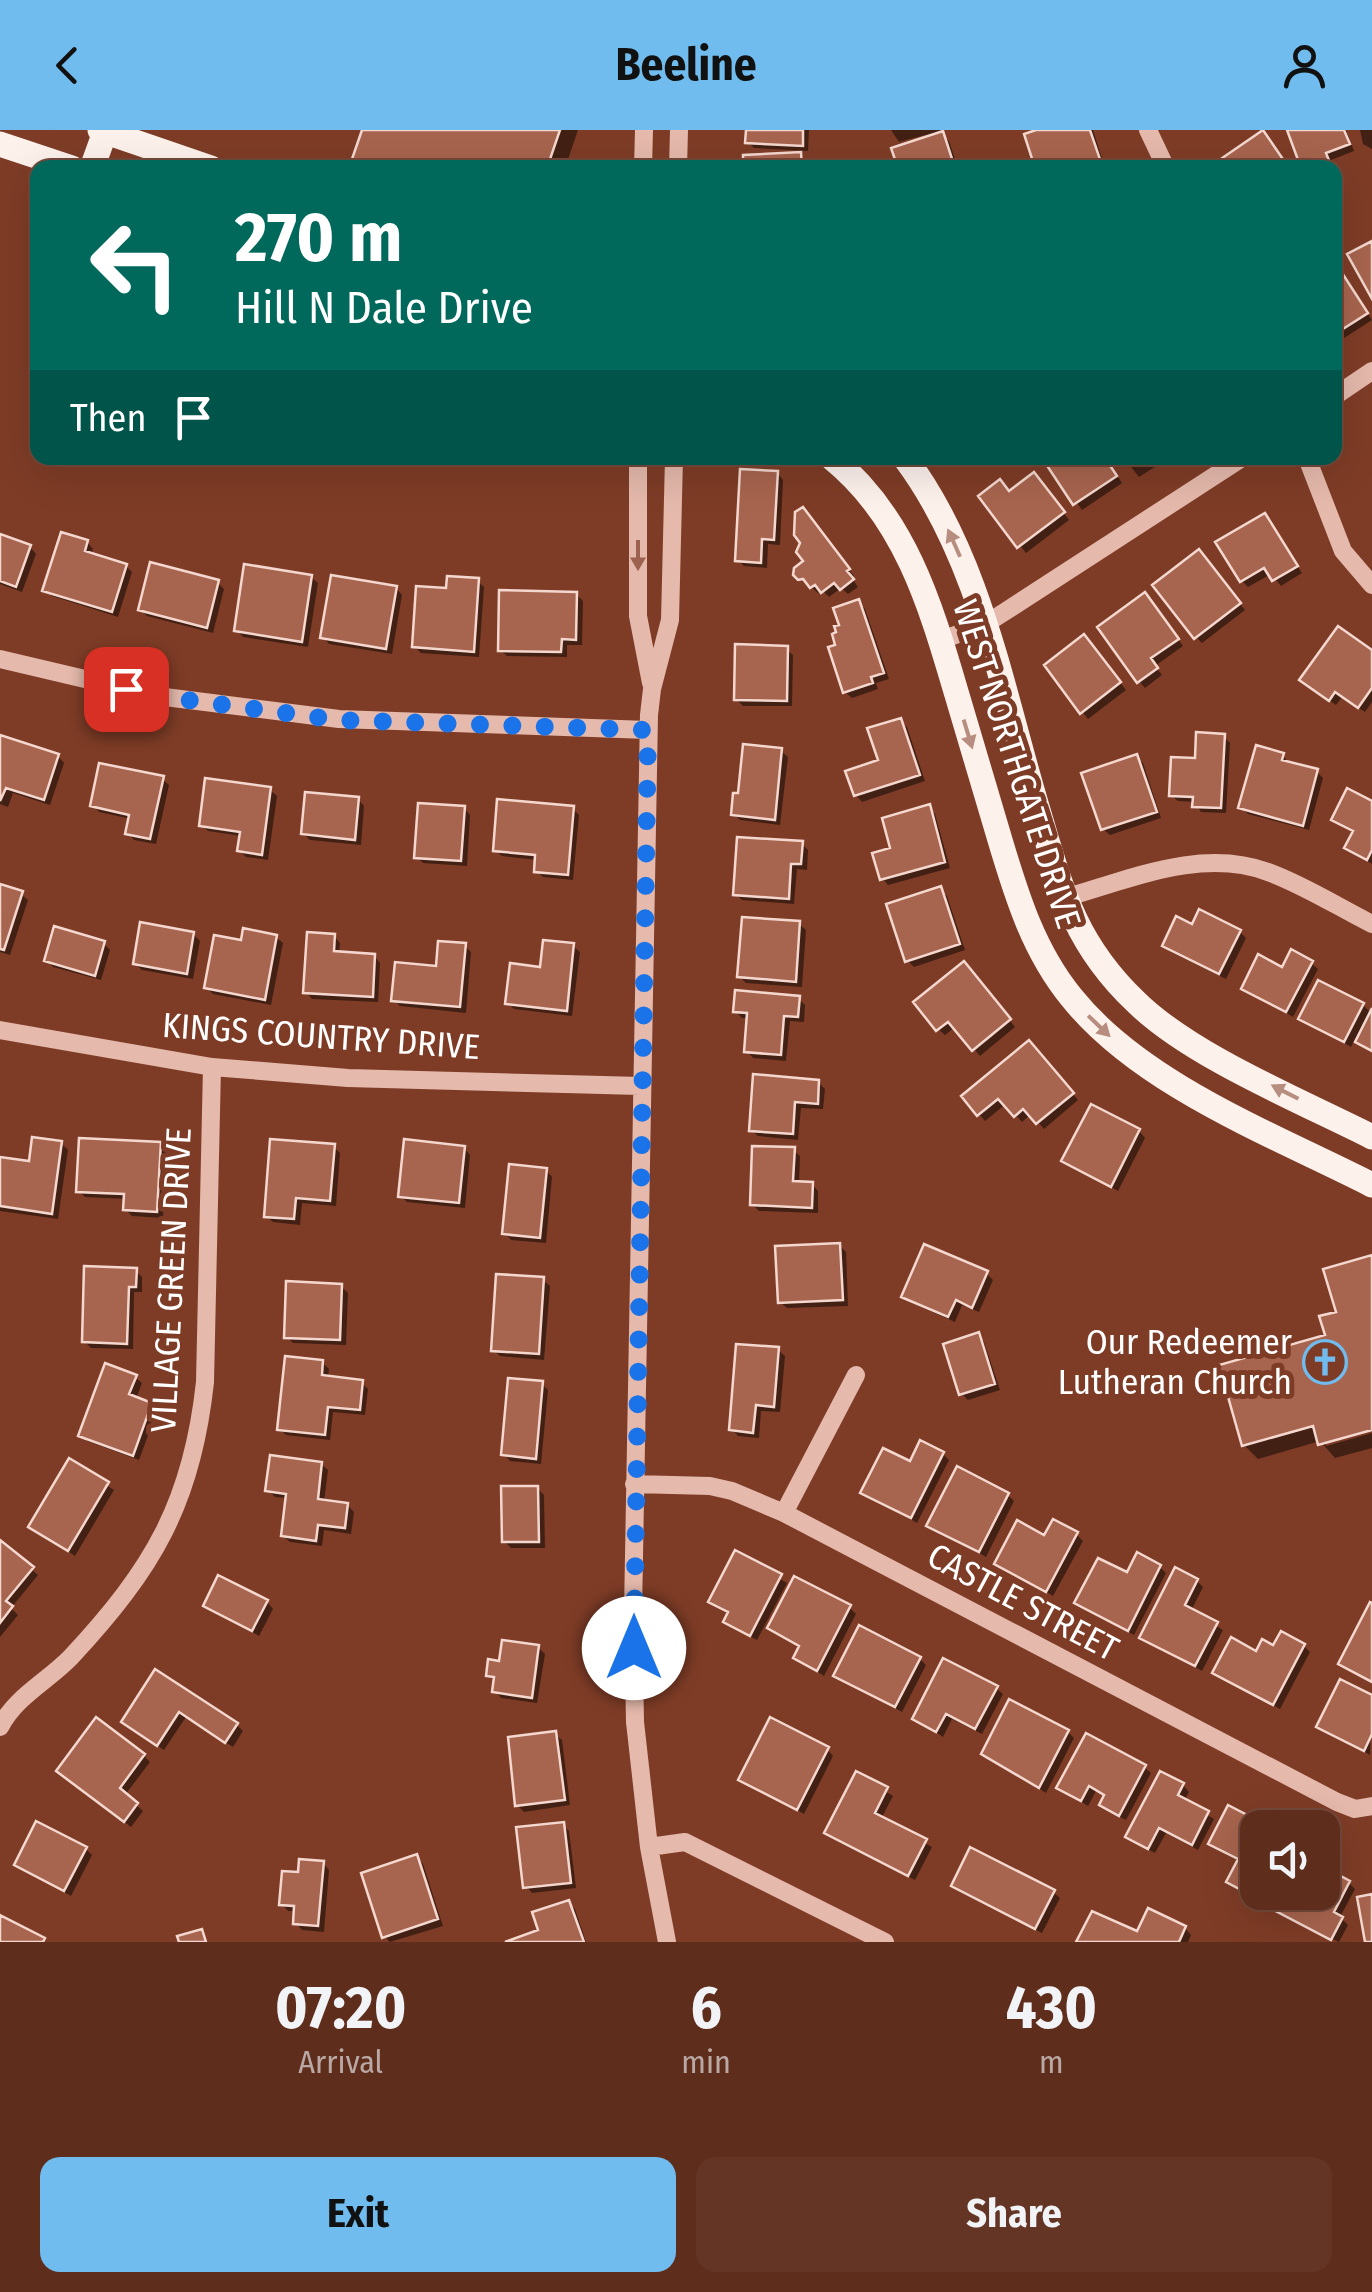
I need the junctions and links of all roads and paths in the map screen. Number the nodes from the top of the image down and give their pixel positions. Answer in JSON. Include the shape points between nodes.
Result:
{"nodes":[{"id":1,"x":644,"y":130,"type":"edge"},
{"id":2,"x":678,"y":130,"type":"edge"},
{"id":3,"x":1149,"y":130,"type":"edge"},
{"id":4,"x":102,"y":131,"type":"edge"},
{"id":5,"x":0,"y":144,"type":"edge"},
{"id":6,"x":48,"y":160,"type":"edge"},
{"id":7,"x":94,"y":160,"type":"edge"},
{"id":8,"x":187,"y":160,"type":"edge"},
{"id":9,"x":643,"y":160,"type":"edge"},
{"id":10,"x":678,"y":160,"type":"edge"},
{"id":11,"x":1162,"y":160,"type":"edge"},
{"id":12,"x":1372,"y":371,"type":"edge"},
{"id":13,"x":1342,"y":391,"type":"edge"},
{"id":14,"x":638,"y":465,"type":"edge"},
{"id":15,"x":674,"y":465,"type":"edge"},
{"id":16,"x":839,"y":465,"type":"edge"},
{"id":17,"x":909,"y":465,"type":"edge"},
{"id":18,"x":1231,"y":465,"type":"edge"},
{"id":19,"x":1310,"y":465,"type":"edge"},
{"id":20,"x":1372,"y":586,"type":"edge"},
{"id":21,"x":984,"y":625,"type":"junction"},
{"id":22,"x":941,"y":640,"type":"junction"},
{"id":23,"x":0,"y":659,"type":"edge"},
{"id":24,"x":652,"y":688,"type":"junction"},
{"id":25,"x":648,"y":730,"type":"junction"},
{"id":26,"x":1064,"y":898,"type":"junction"},
{"id":27,"x":1372,"y":924,"type":"edge"},
{"id":28,"x":0,"y":1030,"type":"edge"},
{"id":29,"x":212,"y":1068,"type":"junction"},
{"id":30,"x":1249,"y":1074,"type":"junction"},
{"id":31,"x":640,"y":1086,"type":"junction"},
{"id":32,"x":1231,"y":1113,"type":"junction"},
{"id":33,"x":1372,"y":1136,"type":"edge"},
{"id":34,"x":1372,"y":1185,"type":"edge"},
{"id":35,"x":856,"y":1375,"type":"dead end"},
{"id":36,"x":634,"y":1484,"type":"junction"},
{"id":37,"x":784,"y":1514,"type":"junction"},
{"id":38,"x":0,"y":1727,"type":"edge"},
{"id":39,"x":1372,"y":1806,"type":"edge"},
{"id":40,"x":649,"y":1847,"type":"junction"},
{"id":41,"x":667,"y":1942,"type":"edge"},
{"id":42,"x":885,"y":1942,"type":"edge"}],
"edges":[{"from":1,"to":9,"type":"street"},
{"from":2,"to":10,"type":"street"},
{"from":3,"to":11,"type":"street"},
{"from":4,"to":7,"type":"main road"},
{"from":4,"to":8,"type":"main road"},
{"from":5,"to":6,"type":"main road"},
{"from":12,"to":13,"type":"street"},
{"from":14,"to":24,"type":"street","one_way":true,"via":[[638,616]]},
{"from":15,"to":24,"type":"street","via":[[670,620]]},
{"from":16,"to":22,"type":"main road","name":"WEST NORTHGATE DRIVE","via":[[903,542]]},
{"from":21,"to":17,"type":"main road","name":"WEST NORTHGATE DRIVE","one_way":true,"via":[[958,549]]},
{"from":18,"to":21,"type":"street"},
{"from":19,"to":20,"type":"street","via":[[1343,550]]},
{"from":21,"to":22,"type":"street"},
{"from":21,"to":26,"type":"main road","name":"WEST NORTHGATE DRIVE"},
{"from":22,"to":32,"type":"main road","name":"WEST NORTHGATE DRIVE","one_way":true,"via":[[1021,910],[1052,972],[1142,1065]]},
{"from":23,"to":25,"type":"street","via":[[157,696],[338,720]]},
{"from":24,"to":25,"type":"street"},
{"from":25,"to":31,"type":"street"},
{"from":26,"to":27,"type":"street","via":[[1153,872],[1218,862],[1270,872]]},
{"from":26,"to":30,"type":"main road","name":"WEST NORTHGATE DRIVE","via":[[1086,943],[1136,1003],[1166,1028]]},
{"from":28,"to":29,"type":"street","name":"KINGS COUNTRY DRIVE"},
{"from":29,"to":31,"type":"street","name":"KINGS COUNTRY DRIVE"},
{"from":29,"to":38,"type":"street","name":"VILLAGE GREEN DRIVE","via":[[205,1382],[186,1486],[141,1575]]},
{"from":30,"to":32,"type":"main road"},
{"from":33,"to":30,"type":"main road","name":"WEST NORTHGATE DRIVE","one_way":true},
{"from":31,"to":36,"type":"street"},
{"from":32,"to":34,"type":"main road","name":"WEST NORTHGATE DRIVE"},
{"from":35,"to":37,"type":"street"},
{"from":36,"to":37,"type":"street","name":"CASTLE STREET","via":[[710,1486]]},
{"from":36,"to":40,"type":"street","via":[[634,1722]]},
{"from":37,"to":39,"type":"street","name":"CASTLE STREET","via":[[1336,1802]]},
{"from":40,"to":41,"type":"street"},
{"from":40,"to":42,"type":"street","via":[[685,1842]]}]}
